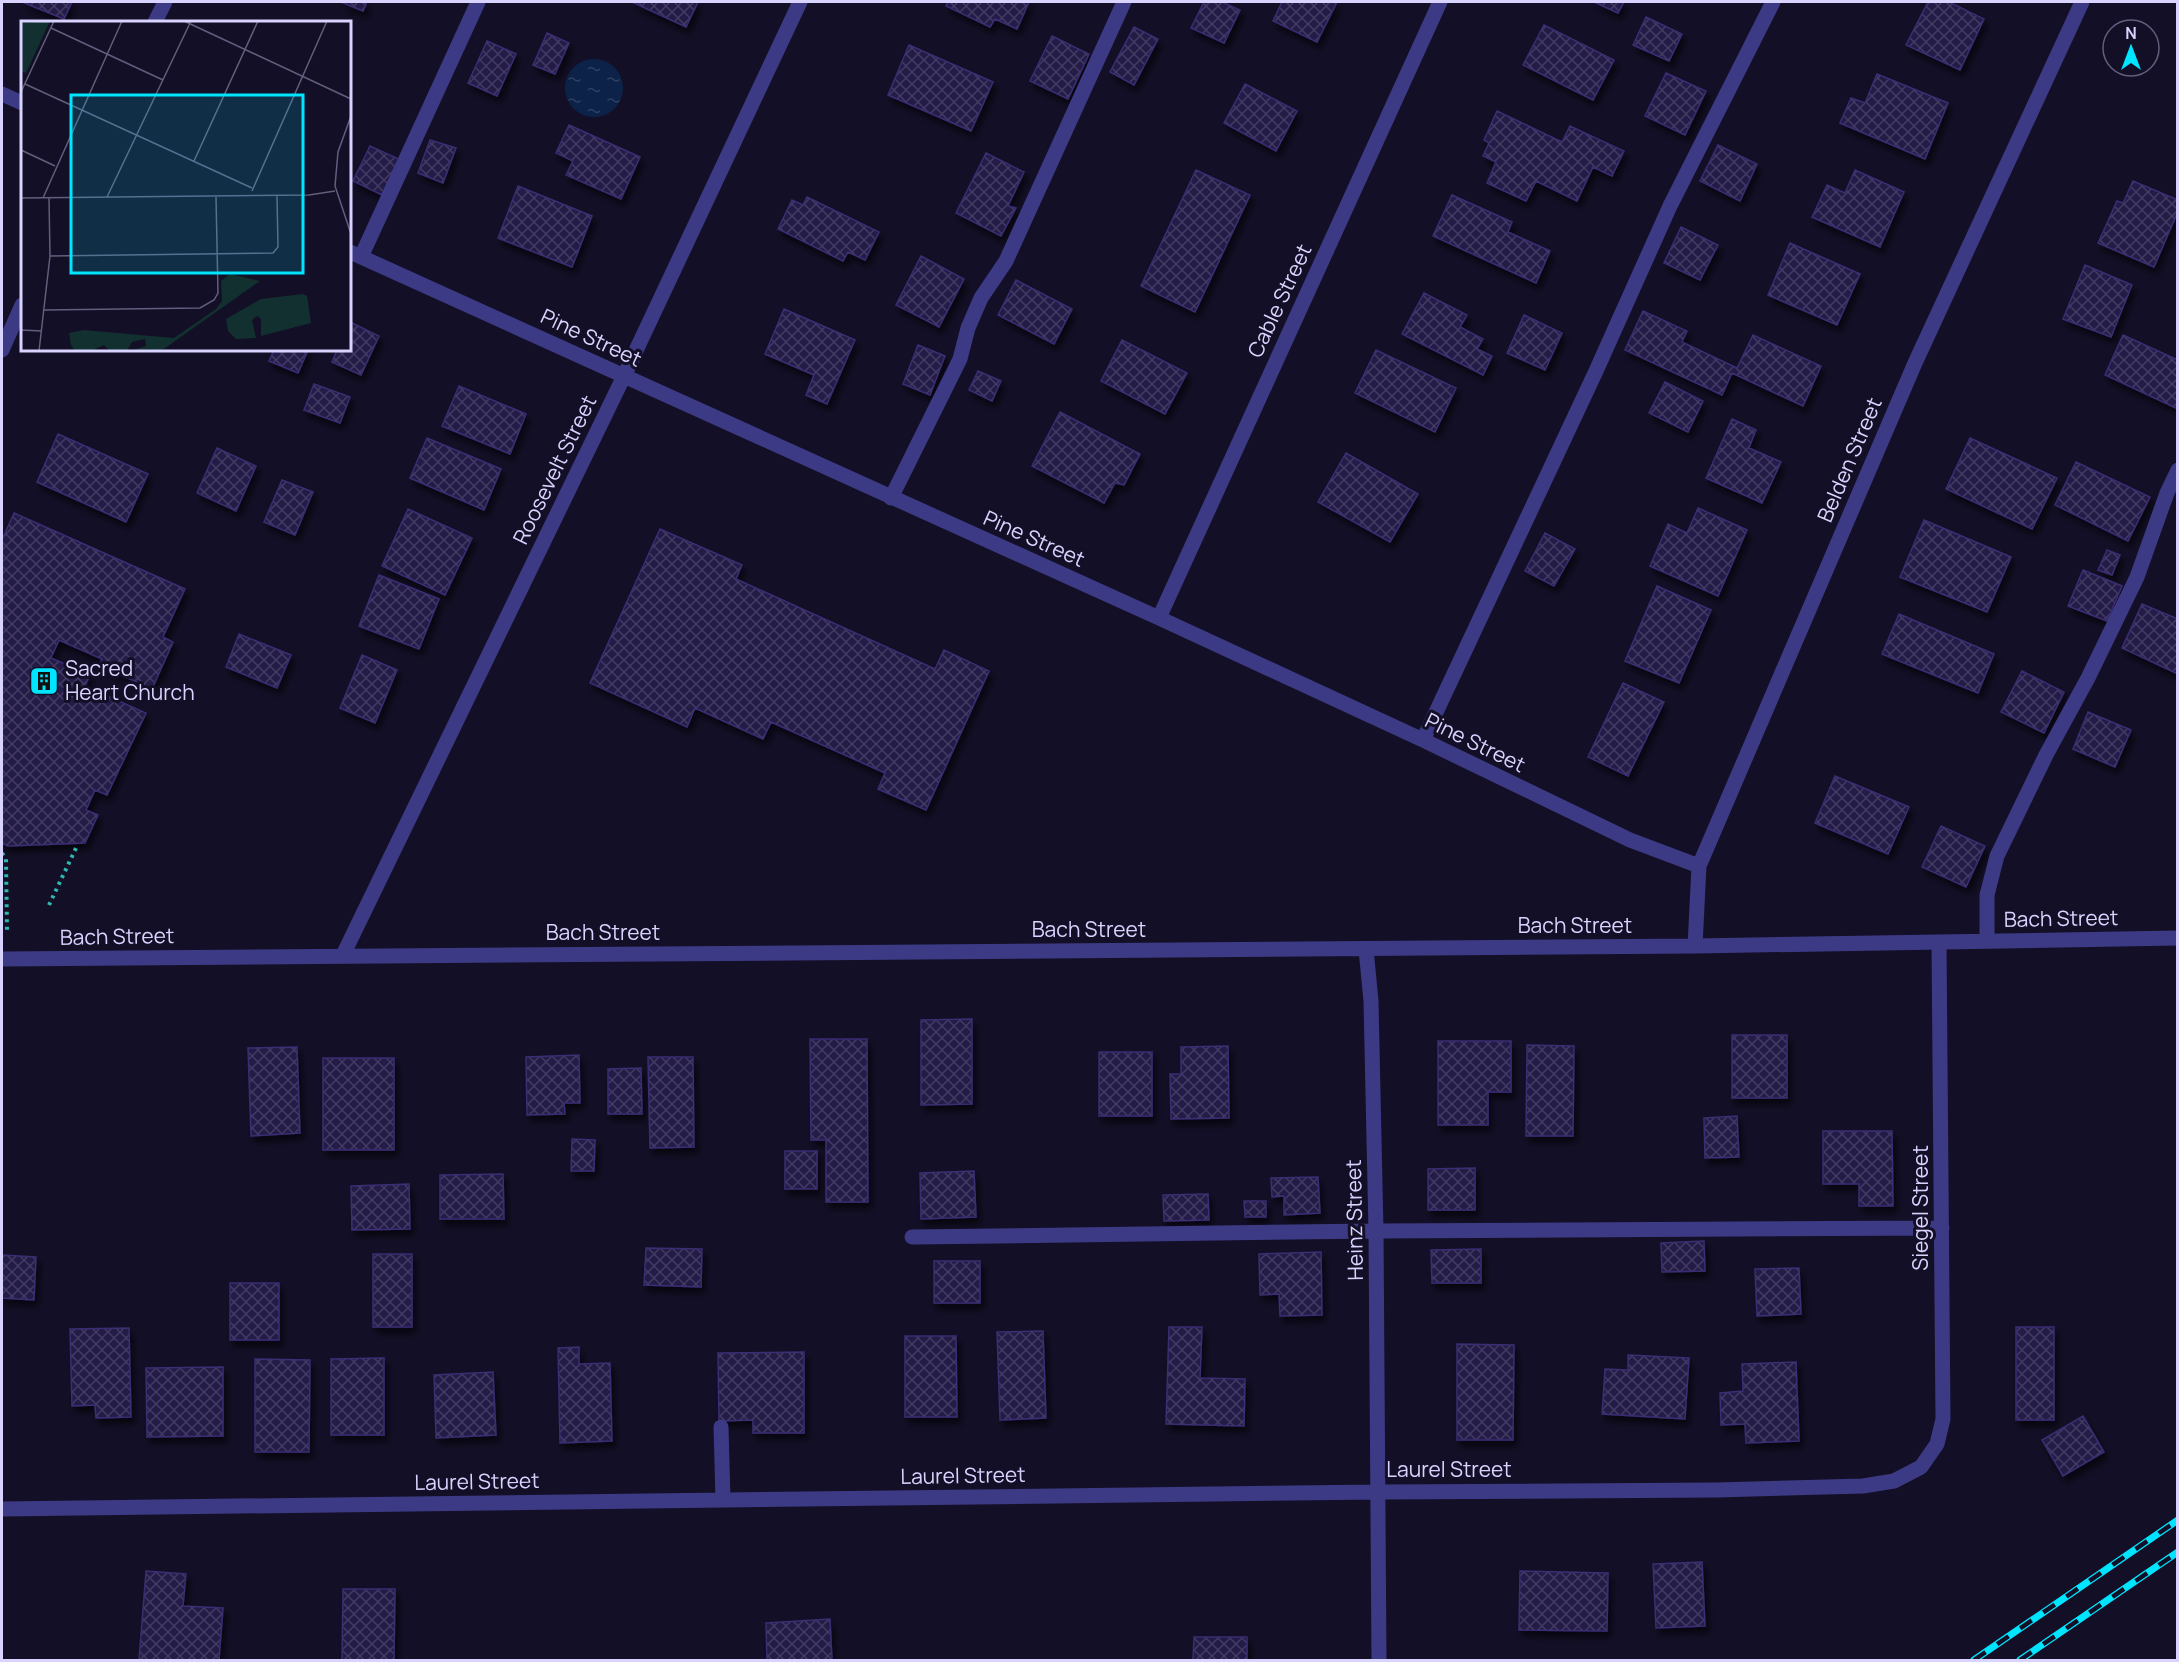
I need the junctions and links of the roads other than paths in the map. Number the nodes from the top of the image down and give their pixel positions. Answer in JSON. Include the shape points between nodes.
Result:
{"nodes":[{"id":1,"x":165,"y":2,"type":"edge"},
{"id":2,"x":478,"y":2,"type":"edge"},
{"id":3,"x":800,"y":2,"type":"edge"},
{"id":4,"x":1124,"y":2,"type":"edge"},
{"id":5,"x":1440,"y":2,"type":"edge"},
{"id":6,"x":1773,"y":2,"type":"edge"},
{"id":7,"x":2082,"y":2,"type":"edge"},
{"id":8,"x":156,"y":21,"type":"edge"},
{"id":9,"x":2,"y":94,"type":"edge"},
{"id":10,"x":21,"y":103,"type":"edge"},
{"id":11,"x":355,"y":255,"type":"edge"},
{"id":12,"x":21,"y":307,"type":"edge"},
{"id":13,"x":2,"y":350,"type":"edge"},
{"id":14,"x":624,"y":376,"type":"junction"},
{"id":15,"x":2178,"y":470,"type":"edge"},
{"id":16,"x":891,"y":498,"type":"junction"},
{"id":17,"x":1159,"y":618,"type":"junction"},
{"id":18,"x":1423,"y":740,"type":"junction"},
{"id":19,"x":1699,"y":866,"type":"junction"},
{"id":20,"x":2178,"y":938,"type":"edge"},
{"id":21,"x":1988,"y":941,"type":"junction"},
{"id":22,"x":1939,"y":942,"type":"junction"},
{"id":23,"x":1695,"y":946,"type":"junction"},
{"id":24,"x":1366,"y":949,"type":"junction"},
{"id":25,"x":343,"y":956,"type":"junction"},
{"id":26,"x":4,"y":959,"type":"edge"},
{"id":27,"x":1942,"y":1228,"type":"junction"},
{"id":28,"x":1376,"y":1231,"type":"junction"},
{"id":29,"x":912,"y":1237,"type":"dead end"},
{"id":30,"x":721,"y":1427,"type":"dead end"},
{"id":31,"x":1922,"y":1467,"type":"joint"},
{"id":32,"x":1379,"y":1492,"type":"junction"},
{"id":33,"x":723,"y":1500,"type":"junction"},
{"id":34,"x":2,"y":1509,"type":"edge"},
{"id":35,"x":1379,"y":1660,"type":"edge"}],
"edges":[{"from":1,"to":8,"type":"street"},
{"from":2,"to":11,"type":"street"},
{"from":3,"to":14,"type":"street","name":"Roosevelt Street"},
{"from":4,"to":16,"type":"street","via":[[1006,261],[981,298],[960,359]]},
{"from":5,"to":17,"type":"street","name":"Cable Street"},
{"from":6,"to":18,"type":"street","via":[[1670,206]]},
{"from":7,"to":19,"type":"street","name":"Belden Street","via":[[1915,363]]},
{"from":9,"to":10,"type":"street"},
{"from":11,"to":14,"type":"street","name":"Pine Street"},
{"from":12,"to":13,"type":"street"},
{"from":14,"to":16,"type":"street","name":"Pine Street"},
{"from":14,"to":25,"type":"street","name":"Roosevelt Street"},
{"from":15,"to":21,"type":"street","via":[[2137,577],[1997,856],[1988,895]]},
{"from":16,"to":17,"type":"street","name":"Pine Street"},
{"from":17,"to":18,"type":"street","name":"Pine Street"},
{"from":18,"to":19,"type":"street","name":"Pine Street","via":[[1629,840]]},
{"from":19,"to":23,"type":"street","name":"Belden Street"},
{"from":20,"to":21,"type":"street","name":"Bach Street"},
{"from":21,"to":22,"type":"street","name":"Bach Street"},
{"from":22,"to":23,"type":"street","name":"Bach Street"},
{"from":22,"to":27,"type":"street","name":"Siegel Street"},
{"from":23,"to":24,"type":"street","name":"Bach Street"},
{"from":24,"to":25,"type":"street","name":"Bach Street"},
{"from":24,"to":28,"type":"street","name":"Heinz Street","via":[[1371,1001]]},
{"from":25,"to":26,"type":"street","name":"Bach Street"},
{"from":27,"to":28,"type":"street"},
{"from":27,"to":31,"type":"street","name":"Siegel Street","via":[[1943,1419],[1937,1444]]},
{"from":28,"to":29,"type":"street"},
{"from":28,"to":32,"type":"street","name":"Heinz Street"},
{"from":30,"to":33,"type":"street"},
{"from":31,"to":32,"type":"street","name":"Laurel Street","via":[[1894,1481],[1863,1486]]},
{"from":32,"to":33,"type":"street","name":"Laurel Street"},
{"from":32,"to":35,"type":"street","name":"Heinz Street"},
{"from":33,"to":34,"type":"street","name":"Laurel Street"}]}
